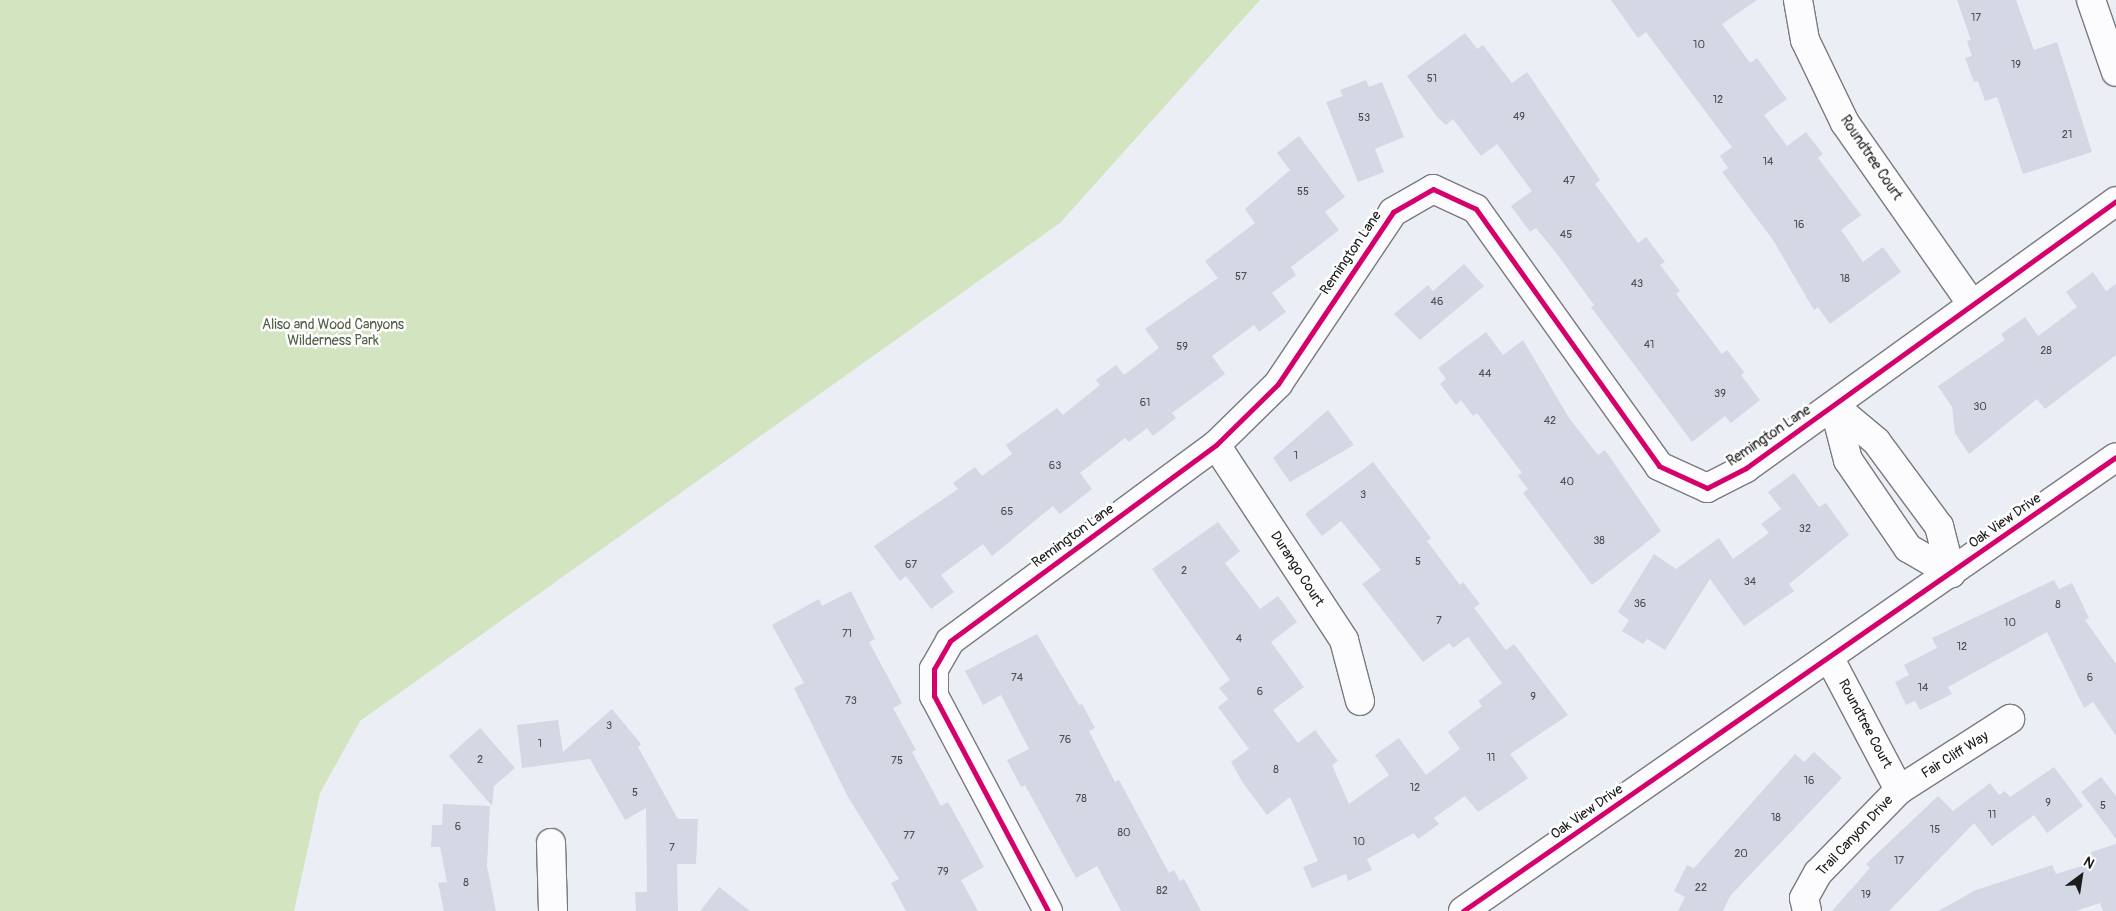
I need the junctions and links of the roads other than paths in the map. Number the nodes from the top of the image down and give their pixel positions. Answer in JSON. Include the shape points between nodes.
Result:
{"nodes":[{"id":1,"x":1798,"y":0,"type":"edge"},
{"id":2,"x":2091,"y":0,"type":"edge"},
{"id":3,"x":2116,"y":72,"type":"edge"},
{"id":4,"x":2116,"y":201,"type":"edge"},
{"id":5,"x":1971,"y":303,"type":"junction"},
{"id":6,"x":1834,"y":406,"type":"junction"},
{"id":7,"x":1216,"y":445,"type":"junction"},
{"id":8,"x":2116,"y":457,"type":"edge"},
{"id":9,"x":1896,"y":467,"type":"junction"},
{"id":10,"x":1867,"y":488,"type":"junction"},
{"id":11,"x":1951,"y":574,"type":"junction"},
{"id":12,"x":1830,"y":659,"type":"junction"},
{"id":13,"x":1360,"y":701,"type":"dead end"},
{"id":14,"x":2010,"y":719,"type":"dead end"},
{"id":15,"x":1899,"y":790,"type":"junction"},
{"id":16,"x":551,"y":843,"type":"dead end"},
{"id":17,"x":553,"y":911,"type":"edge"},
{"id":18,"x":1048,"y":911,"type":"edge"},
{"id":19,"x":1463,"y":911,"type":"edge"},
{"id":20,"x":1807,"y":911,"type":"edge"}],
"edges":[{"from":1,"to":5,"type":"street","name":"Roundtree Court","via":[[1805,40],[1845,123]]},
{"from":2,"to":3,"type":"street"},
{"from":4,"to":5,"type":"street","name":"Remington Lane"},
{"from":5,"to":6,"type":"street","name":"Remington Lane"},
{"from":6,"to":7,"type":"street","name":"Remington Lane","via":[[1746,468],[1707,488],[1659,466],[1476,209],[1433,189],[1393,212],[1278,384]]},
{"from":6,"to":9,"type":"street","via":[[1876,441]]},
{"from":6,"to":10,"type":"street","via":[[1848,460]]},
{"from":7,"to":13,"type":"street","name":"Durango Court","via":[[1344,640]]},
{"from":7,"to":18,"type":"street","name":"Remington Lane","via":[[950,641],[934,669],[934,696]]},
{"from":8,"to":11,"type":"street","name":"Oak View Drive"},
{"from":9,"to":10,"type":"street"},
{"from":9,"to":11,"type":"street","via":[[1939,526]]},
{"from":10,"to":11,"type":"street","via":[[1908,548]]},
{"from":11,"to":12,"type":"street","name":"Oak View Drive"},
{"from":12,"to":15,"type":"street","name":"Roundtree Court"},
{"from":12,"to":19,"type":"street","name":"Oak View Drive"},
{"from":14,"to":15,"type":"street","name":"Fair Cliff Way"},
{"from":15,"to":20,"type":"street","name":"Trail Canyon Drive","via":[[1818,873],[1804,898]]},
{"from":16,"to":17,"type":"street"}]}
